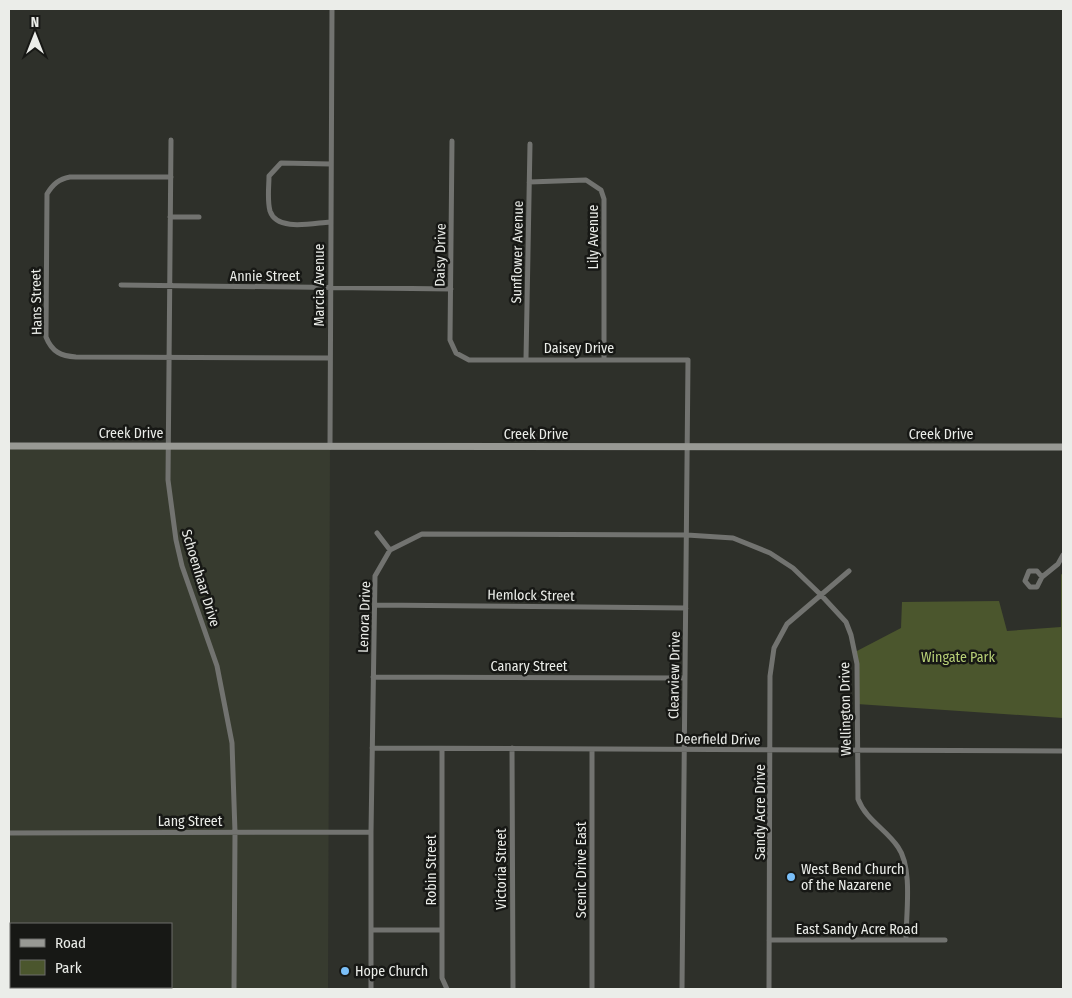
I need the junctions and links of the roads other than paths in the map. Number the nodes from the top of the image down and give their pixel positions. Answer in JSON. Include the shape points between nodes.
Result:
{"nodes":[{"id":1,"x":332,"y":9,"type":"edge"},
{"id":2,"x":171,"y":140,"type":"dead end"},
{"id":3,"x":452,"y":141,"type":"dead end"},
{"id":4,"x":530,"y":144,"type":"dead end"},
{"id":5,"x":332,"y":164,"type":"junction"},
{"id":6,"x":171,"y":178,"type":"junction"},
{"id":7,"x":529,"y":182,"type":"junction"},
{"id":8,"x":170,"y":217,"type":"junction"},
{"id":9,"x":199,"y":217,"type":"dead end"},
{"id":10,"x":330,"y":222,"type":"junction"},
{"id":11,"x":121,"y":284,"type":"dead end"},
{"id":12,"x":169,"y":287,"type":"junction"},
{"id":13,"x":330,"y":288,"type":"junction"},
{"id":14,"x":451,"y":289,"type":"junction"},
{"id":15,"x":330,"y":358,"type":"junction"},
{"id":16,"x":168,"y":359,"type":"junction"},
{"id":17,"x":526,"y":359,"type":"junction"},
{"id":18,"x":469,"y":360,"type":"joint"},
{"id":19,"x":604,"y":360,"type":"junction"},
{"id":20,"x":688,"y":360,"type":"joint"},
{"id":21,"x":9,"y":446,"type":"edge"},
{"id":22,"x":170,"y":446,"type":"junction"},
{"id":23,"x":688,"y":446,"type":"junction"},
{"id":24,"x":330,"y":447,"type":"junction"},
{"id":25,"x":1063,"y":447,"type":"edge"},
{"id":26,"x":376,"y":533,"type":"dead end"},
{"id":27,"x":687,"y":535,"type":"junction"},
{"id":28,"x":390,"y":550,"type":"junction"},
{"id":29,"x":1063,"y":555,"type":"edge"},
{"id":30,"x":849,"y":570,"type":"dead end"},
{"id":31,"x":1042,"y":577,"type":"dead end"},
{"id":32,"x":821,"y":595,"type":"junction"},
{"id":33,"x":374,"y":605,"type":"junction"},
{"id":34,"x":686,"y":608,"type":"junction"},
{"id":35,"x":374,"y":677,"type":"junction"},
{"id":36,"x":685,"y":678,"type":"junction"},
{"id":37,"x":372,"y":748,"type":"junction"},
{"id":38,"x":512,"y":748,"type":"junction"},
{"id":39,"x":442,"y":750,"type":"junction"},
{"id":40,"x":592,"y":750,"type":"junction"},
{"id":41,"x":685,"y":750,"type":"junction"},
{"id":42,"x":857,"y":750,"type":"junction"},
{"id":43,"x":772,"y":751,"type":"junction"},
{"id":44,"x":1063,"y":751,"type":"edge"},
{"id":45,"x":235,"y":832,"type":"junction"},
{"id":46,"x":371,"y":832,"type":"junction"},
{"id":47,"x":9,"y":833,"type":"edge"},
{"id":48,"x":372,"y":930,"type":"junction"},
{"id":49,"x":442,"y":930,"type":"junction"},
{"id":50,"x":769,"y":940,"type":"junction"},
{"id":51,"x":906,"y":940,"type":"junction"},
{"id":52,"x":945,"y":940,"type":"dead end"},
{"id":53,"x":234,"y":989,"type":"edge"},
{"id":54,"x":371,"y":989,"type":"edge"},
{"id":55,"x":448,"y":989,"type":"edge"},
{"id":56,"x":513,"y":989,"type":"edge"},
{"id":57,"x":592,"y":989,"type":"edge"},
{"id":58,"x":682,"y":989,"type":"edge"},
{"id":59,"x":769,"y":989,"type":"edge"}],
"edges":[{"from":1,"to":5,"type":"street","name":"Marcia Avenue"},
{"from":2,"to":6,"type":"street","name":"Schoenhaar Drive"},
{"from":3,"to":14,"type":"street","name":"Daisy Drive"},
{"from":4,"to":7,"type":"street","name":"Sunflower Avenue"},
{"from":5,"to":10,"type":"street","name":"Marcia Avenue"},
{"from":5,"to":10,"type":"street","via":[[281,163],[269,176],[270,211],[275,220],[285,224]]},
{"from":6,"to":8,"type":"street","name":"Schoenhaar Drive"},
{"from":6,"to":16,"type":"street","name":"Hans Street","via":[[70,177],[57,181],[47,194],[46,337],[52,349],[64,356]]},
{"from":7,"to":17,"type":"street","name":"Sunflower Avenue"},
{"from":7,"to":19,"type":"street","name":"Lily Avenue","via":[[586,180],[601,190],[604,199]]},
{"from":8,"to":9,"type":"street"},
{"from":8,"to":12,"type":"street","name":"Schoenhaar Drive"},
{"from":10,"to":13,"type":"street","name":"Marcia Avenue"},
{"from":11,"to":12,"type":"street","name":"Annie Street"},
{"from":12,"to":13,"type":"street","name":"Annie Street"},
{"from":12,"to":16,"type":"street","name":"Schoenhaar Drive"},
{"from":13,"to":14,"type":"street","name":"Annie Street"},
{"from":13,"to":15,"type":"street","name":"Marcia Avenue"},
{"from":14,"to":18,"type":"street","name":"Daisy Drive","via":[[450,340],[456,352]]},
{"from":15,"to":16,"type":"street","name":"Hans Street"},
{"from":15,"to":24,"type":"street","name":"Marcia Avenue"},
{"from":16,"to":22,"type":"street","name":"Schoenhaar Drive"},
{"from":17,"to":18,"type":"street","name":"Daisey Drive"},
{"from":17,"to":19,"type":"street","name":"Daisey Drive"},
{"from":19,"to":20,"type":"street","name":"Daisey Drive"},
{"from":20,"to":23,"type":"street","name":"Clearview Drive"},
{"from":21,"to":22,"type":"street","name":"Creek Drive"},
{"from":22,"to":24,"type":"street","name":"Creek Drive"},
{"from":22,"to":45,"type":"street","name":"Schoenhaar Drive","via":[[168,480],[176,540],[217,666],[227,711],[233,754]]},
{"from":23,"to":24,"type":"street","name":"Creek Drive"},
{"from":23,"to":25,"type":"street","name":"Creek Drive"},
{"from":23,"to":27,"type":"street","name":"Clearview Drive"},
{"from":26,"to":28,"type":"street"},
{"from":27,"to":28,"type":"street","via":[[422,534]]},
{"from":27,"to":32,"type":"street","name":"Wellington Drive","via":[[733,538],[770,553],[794,568]]},
{"from":27,"to":34,"type":"street","name":"Clearview Drive"},
{"from":28,"to":33,"type":"street","name":"Lenora Drive","via":[[375,576]]},
{"from":29,"to":31,"type":"street","via":[[1058,564]]},
{"from":30,"to":32,"type":"street","name":"Sandy Acre Drive"},
{"from":32,"to":42,"type":"street","name":"Wellington Drive","via":[[846,622],[855,652]]},
{"from":32,"to":43,"type":"street","name":"Sandy Acre Drive","via":[[787,624],[774,648],[770,676]]},
{"from":33,"to":34,"type":"street","name":"Hemlock Street"},
{"from":33,"to":35,"type":"street","name":"Lenora Drive"},
{"from":34,"to":36,"type":"street","name":"Clearview Drive"},
{"from":35,"to":36,"type":"street","name":"Canary Street"},
{"from":35,"to":37,"type":"street","name":"Lenora Drive"},
{"from":36,"to":41,"type":"street","name":"Clearview Drive"},
{"from":37,"to":39,"type":"street","name":"Deerfield Drive"},
{"from":37,"to":46,"type":"street","name":"Lenora Drive"},
{"from":38,"to":39,"type":"street","name":"Deerfield Drive"},
{"from":38,"to":40,"type":"street","name":"Deerfield Drive"},
{"from":38,"to":56,"type":"street","name":"Victoria Street"},
{"from":39,"to":49,"type":"street","name":"Robin Street"},
{"from":40,"to":41,"type":"street","name":"Deerfield Drive"},
{"from":40,"to":57,"type":"street","name":"Scenic Drive East"},
{"from":41,"to":43,"type":"street","name":"Deerfield Drive"},
{"from":41,"to":58,"type":"street","name":"Clearview Drive"},
{"from":42,"to":43,"type":"street","name":"Deerfield Drive"},
{"from":42,"to":44,"type":"street","name":"Deerfield Drive"},
{"from":42,"to":51,"type":"street","name":"Wellington Drive","via":[[861,808],[899,847],[906,868]]},
{"from":43,"to":50,"type":"street","name":"Sandy Acre Drive"},
{"from":45,"to":46,"type":"street","name":"Lang Street"},
{"from":45,"to":47,"type":"street","name":"Lang Street"},
{"from":45,"to":53,"type":"street","name":"Schoenhaar Drive"},
{"from":46,"to":48,"type":"street","name":"Lenora Drive"},
{"from":48,"to":49,"type":"street"},
{"from":48,"to":54,"type":"street","name":"Lenora Drive"},
{"from":49,"to":55,"type":"street","name":"Robin Street","via":[[442,978]]},
{"from":50,"to":51,"type":"street","name":"East Sandy Acre Road"},
{"from":50,"to":59,"type":"street","name":"Sandy Acre Drive"},
{"from":51,"to":52,"type":"street","name":"East Sandy Acre Road"}]}
